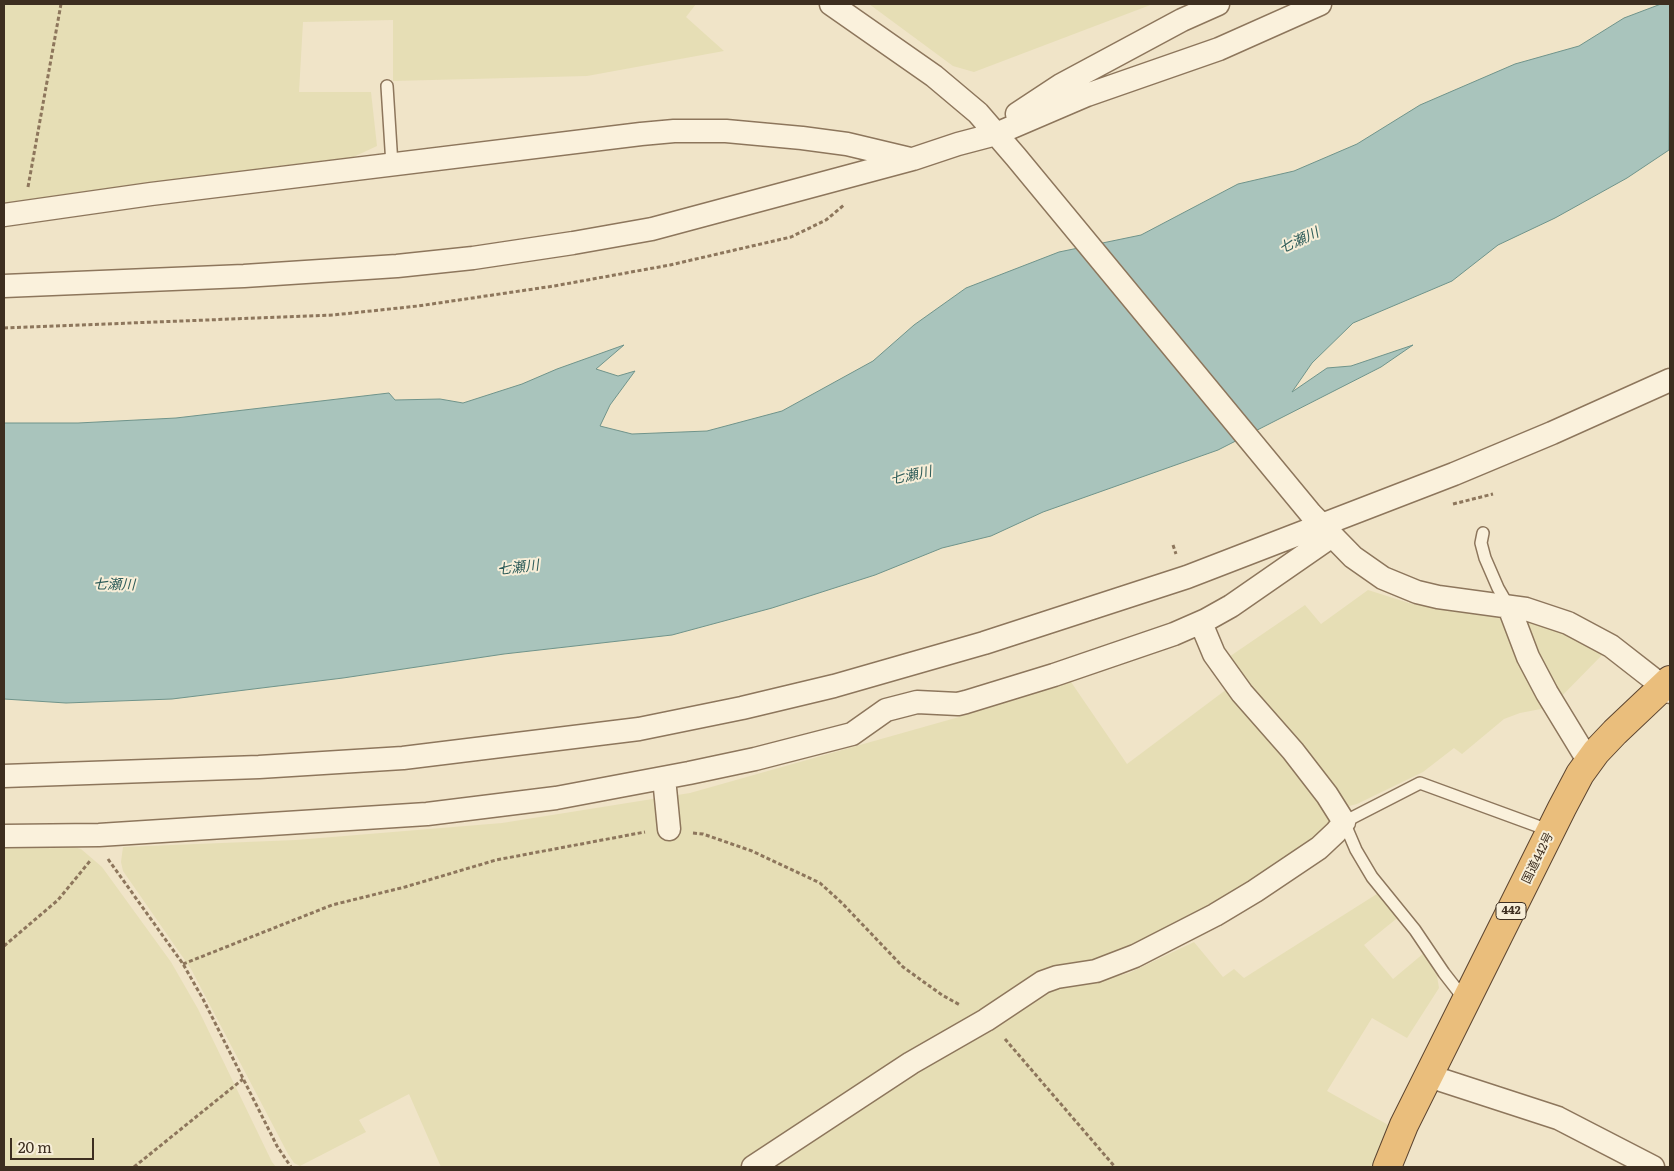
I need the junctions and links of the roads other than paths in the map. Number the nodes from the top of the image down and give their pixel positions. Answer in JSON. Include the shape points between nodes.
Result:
{"nodes":[{"id":1,"x":831,"y":4,"type":"edge"},
{"id":2,"x":1218,"y":4,"type":"edge"},
{"id":3,"x":1320,"y":4,"type":"edge"},
{"id":4,"x":387,"y":86,"type":"dead end"},
{"id":5,"x":996,"y":134,"type":"junction"},
{"id":6,"x":912,"y":159,"type":"junction"},
{"id":7,"x":392,"y":165,"type":"junction"},
{"id":8,"x":13,"y":214,"type":"edge"},
{"id":9,"x":4,"y":286,"type":"edge"},
{"id":10,"x":1670,"y":380,"type":"edge"},
{"id":11,"x":1322,"y":525,"type":"junction"},
{"id":12,"x":1483,"y":533,"type":"dead end"},
{"id":13,"x":1509,"y":607,"type":"junction"},
{"id":14,"x":1200,"y":623,"type":"junction"},
{"id":15,"x":1668,"y":686,"type":"edge"},
{"id":16,"x":1589,"y":762,"type":"junction"},
{"id":17,"x":4,"y":776,"type":"edge"},
{"id":18,"x":664,"y":778,"type":"junction"},
{"id":19,"x":1344,"y":822,"type":"junction"},
{"id":20,"x":669,"y":829,"type":"road end"},
{"id":21,"x":1551,"y":831,"type":"junction"},
{"id":22,"x":4,"y":836,"type":"edge"},
{"id":23,"x":1466,"y":1001,"type":"junction"},
{"id":24,"x":1429,"y":1076,"type":"junction"},
{"id":25,"x":753,"y":1167,"type":"edge"},
{"id":26,"x":1386,"y":1167,"type":"edge"},
{"id":27,"x":1653,"y":1167,"type":"edge"}],
"edges":[{"from":1,"to":5,"type":"street","via":[[934,76],[972,108]]},
{"from":2,"to":5,"type":"street","via":[[1061,85],[1017,114]]},
{"from":3,"to":5,"type":"street","via":[[1219,49],[1087,95]]},
{"from":4,"to":7,"type":"lane"},
{"from":5,"to":6,"type":"street"},
{"from":5,"to":11,"type":"street"},
{"from":6,"to":7,"type":"street","via":[[847,144],[702,130],[641,134]]},
{"from":6,"to":9,"type":"street","via":[[652,229],[482,256],[397,266],[244,276]]},
{"from":7,"to":8,"type":"street"},
{"from":10,"to":11,"type":"street","via":[[1544,437]]},
{"from":11,"to":13,"type":"street","via":[[1364,566],[1399,585],[1438,597]]},
{"from":11,"to":14,"type":"street","via":[[1232,606]]},
{"from":11,"to":17,"type":"street","via":[[1187,577],[984,643],[834,686],[690,720],[403,758],[259,768]]},
{"from":12,"to":13,"type":"lane","via":[[1481,543],[1485,558]]},
{"from":13,"to":15,"type":"street","via":[[1545,615],[1589,633]]},
{"from":13,"to":16,"type":"street","via":[[1547,694]]},
{"from":14,"to":18,"type":"street","via":[[985,697],[958,704],[911,703],[886,710],[843,736]]},
{"from":14,"to":19,"type":"street","via":[[1214,654],[1231,679],[1316,779]]},
{"from":15,"to":16,"type":"highway","name":"国道442号","number":"442","via":[[1614,732]]},
{"from":16,"to":21,"type":"highway","name":"国道442号","number":"442"},
{"from":18,"to":20,"type":"street"},
{"from":18,"to":22,"type":"street","via":[[556,798],[427,814],[100,842]]},
{"from":19,"to":21,"type":"lane","via":[[1420,783]]},
{"from":19,"to":23,"type":"lane","via":[[1372,877]]},
{"from":19,"to":25,"type":"street","via":[[1330,840],[1256,891],[1116,965],[1043,982],[986,1020],[911,1063]]},
{"from":21,"to":23,"type":"highway","name":"国道442号","number":"442"},
{"from":23,"to":24,"type":"highway","name":"国道442号","number":"442"},
{"from":24,"to":26,"type":"highway","name":"国道442号","number":"442"},
{"from":24,"to":27,"type":"street","via":[[1558,1118]]}]}
